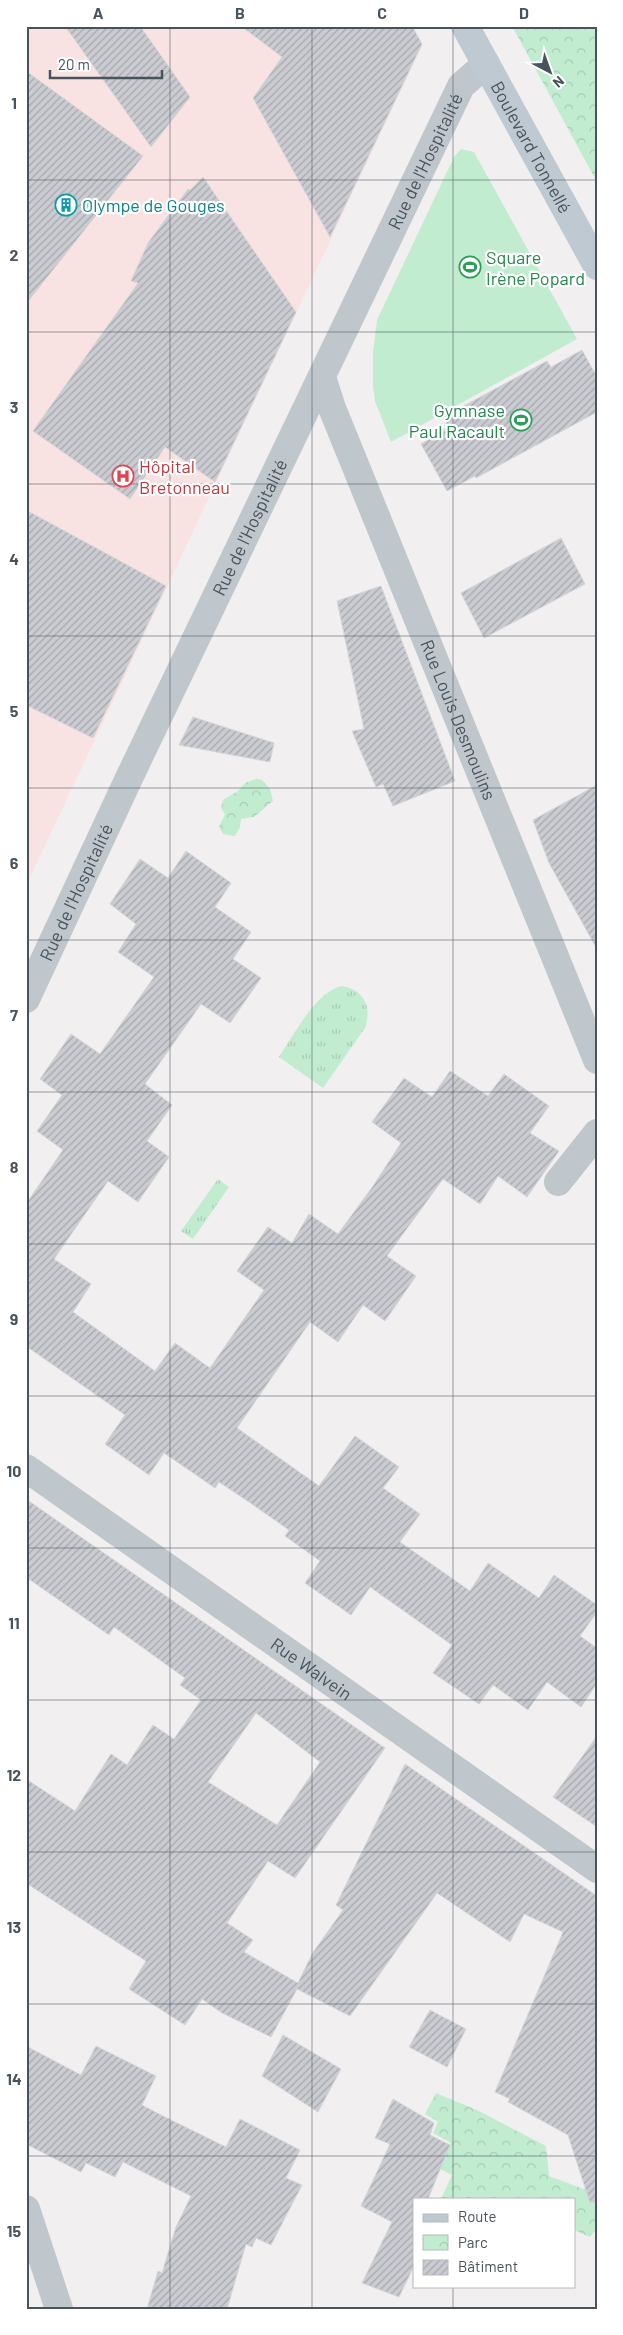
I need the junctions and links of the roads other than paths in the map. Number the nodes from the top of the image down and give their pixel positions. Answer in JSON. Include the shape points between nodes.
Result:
{"nodes":[{"id":1,"x":465,"y":26,"type":"edge"},
{"id":2,"x":486,"y":64,"type":"junction"},
{"id":3,"x":597,"y":266,"type":"edge"},
{"id":4,"x":322,"y":377,"type":"junction"},
{"id":5,"x":26,"y":999,"type":"edge"},
{"id":6,"x":597,"y":1060,"type":"edge"},
{"id":7,"x":597,"y":1133,"type":"edge"},
{"id":8,"x":558,"y":1182,"type":"dead end"},
{"id":9,"x":26,"y":1468,"type":"edge"},
{"id":10,"x":597,"y":1869,"type":"edge"},
{"id":11,"x":26,"y":2209,"type":"edge"},
{"id":12,"x":59,"y":2309,"type":"edge"}],
"edges":[{"from":1,"to":2,"type":"main road","name":"Boulevard Tonnellé"},
{"from":2,"to":3,"type":"main road","name":"Boulevard Tonnellé"},
{"from":2,"to":4,"type":"street","name":"Rue de l'Hospitalité","via":[[461,86]]},
{"from":4,"to":5,"type":"street","name":"Rue de l'Hospitalité"},
{"from":4,"to":6,"type":"street","name":"Rue Louis Desmoulins"},
{"from":7,"to":8,"type":"street"},
{"from":9,"to":10,"type":"street","name":"Rue Walvein"},
{"from":11,"to":12,"type":"street"}]}
